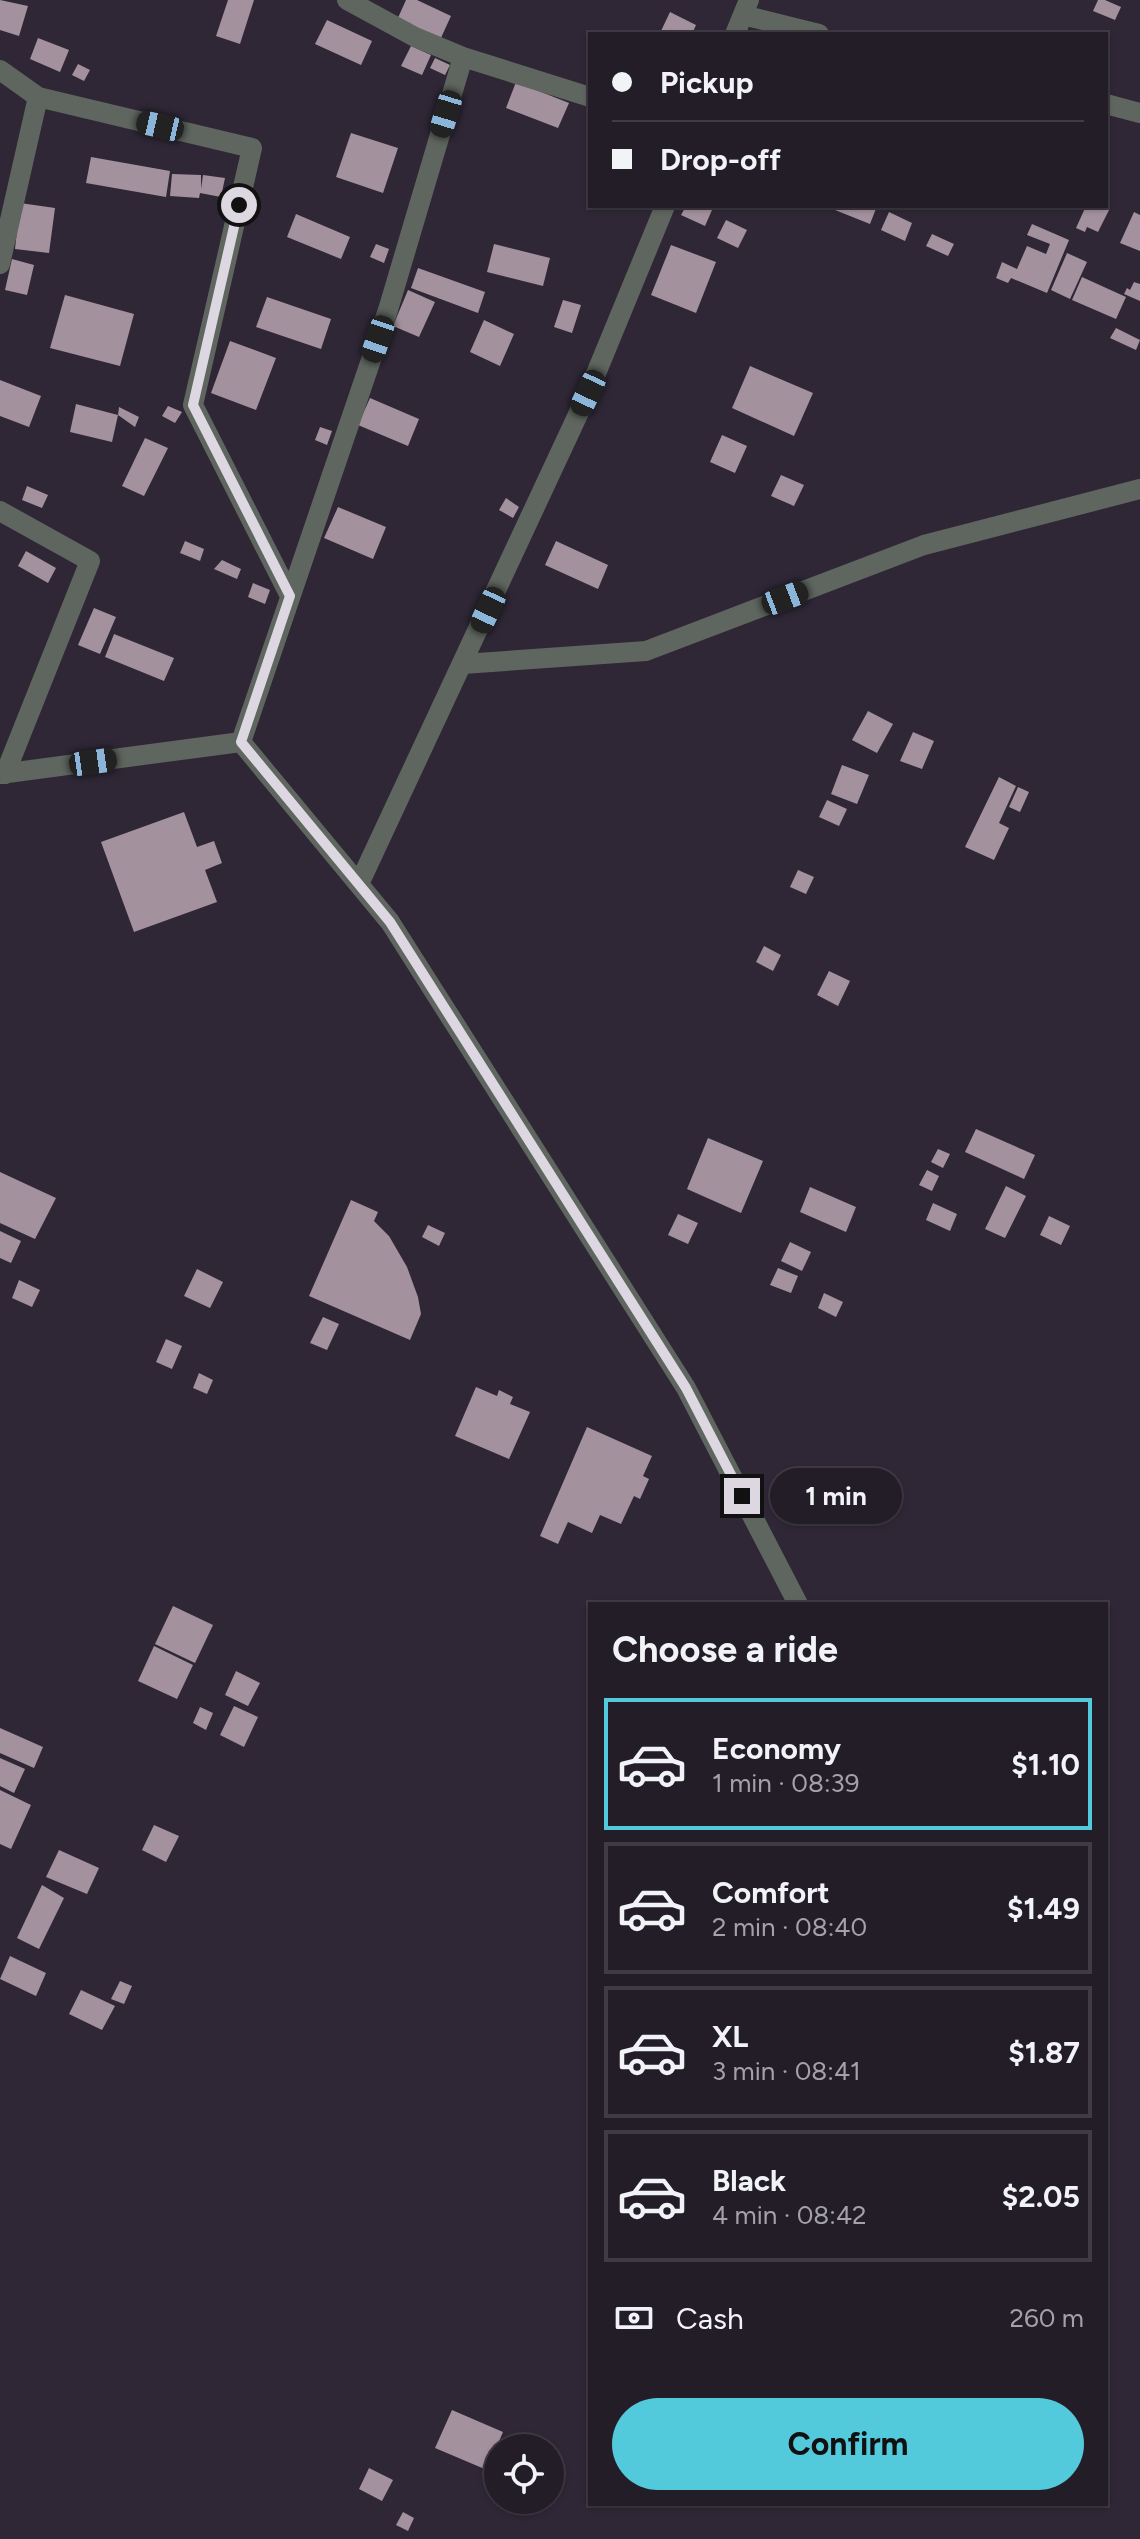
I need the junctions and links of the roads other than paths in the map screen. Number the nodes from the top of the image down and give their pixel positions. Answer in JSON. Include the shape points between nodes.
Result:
{"nodes":[{"id":1,"x":347,"y":0,"type":"edge"},
{"id":2,"x":742,"y":16,"type":"edge"},
{"id":3,"x":810,"y":32,"type":"edge"},
{"id":4,"x":463,"y":57,"type":"junction"},
{"id":5,"x":0,"y":70,"type":"edge"},
{"id":6,"x":588,"y":96,"type":"edge"},
{"id":7,"x":38,"y":97,"type":"junction"},
{"id":8,"x":1108,"y":105,"type":"edge"},
{"id":9,"x":1140,"y":113,"type":"edge"},
{"id":10,"x":664,"y":208,"type":"edge"},
{"id":11,"x":0,"y":264,"type":"edge"},
{"id":12,"x":1140,"y":489,"type":"edge"},
{"id":13,"x":0,"y":511,"type":"edge"},
{"id":14,"x":290,"y":596,"type":"junction"},
{"id":15,"x":463,"y":664,"type":"junction"},
{"id":16,"x":241,"y":742,"type":"junction"},
{"id":17,"x":2,"y":774,"type":"edge"},
{"id":18,"x":359,"y":884,"type":"junction"},
{"id":19,"x":797,"y":1602,"type":"edge"}],
"edges":[{"from":1,"to":4,"type":"street"},
{"from":2,"to":3,"type":"street"},
{"from":4,"to":6,"type":"street"},
{"from":4,"to":14,"type":"street","via":[[388,310]]},
{"from":5,"to":7,"type":"street"},
{"from":7,"to":11,"type":"street"},
{"from":7,"to":14,"type":"street","via":[[252,148],[193,405]]},
{"from":8,"to":9,"type":"street"},
{"from":10,"to":15,"type":"street","via":[[588,393]]},
{"from":12,"to":15,"type":"street","via":[[924,545],[646,651]]},
{"from":13,"to":17,"type":"street","via":[[90,561]]},
{"from":14,"to":16,"type":"street"},
{"from":15,"to":18,"type":"street"},
{"from":16,"to":17,"type":"street"},
{"from":16,"to":18,"type":"street"},
{"from":18,"to":19,"type":"street","via":[[390,922],[686,1388]]}]}
